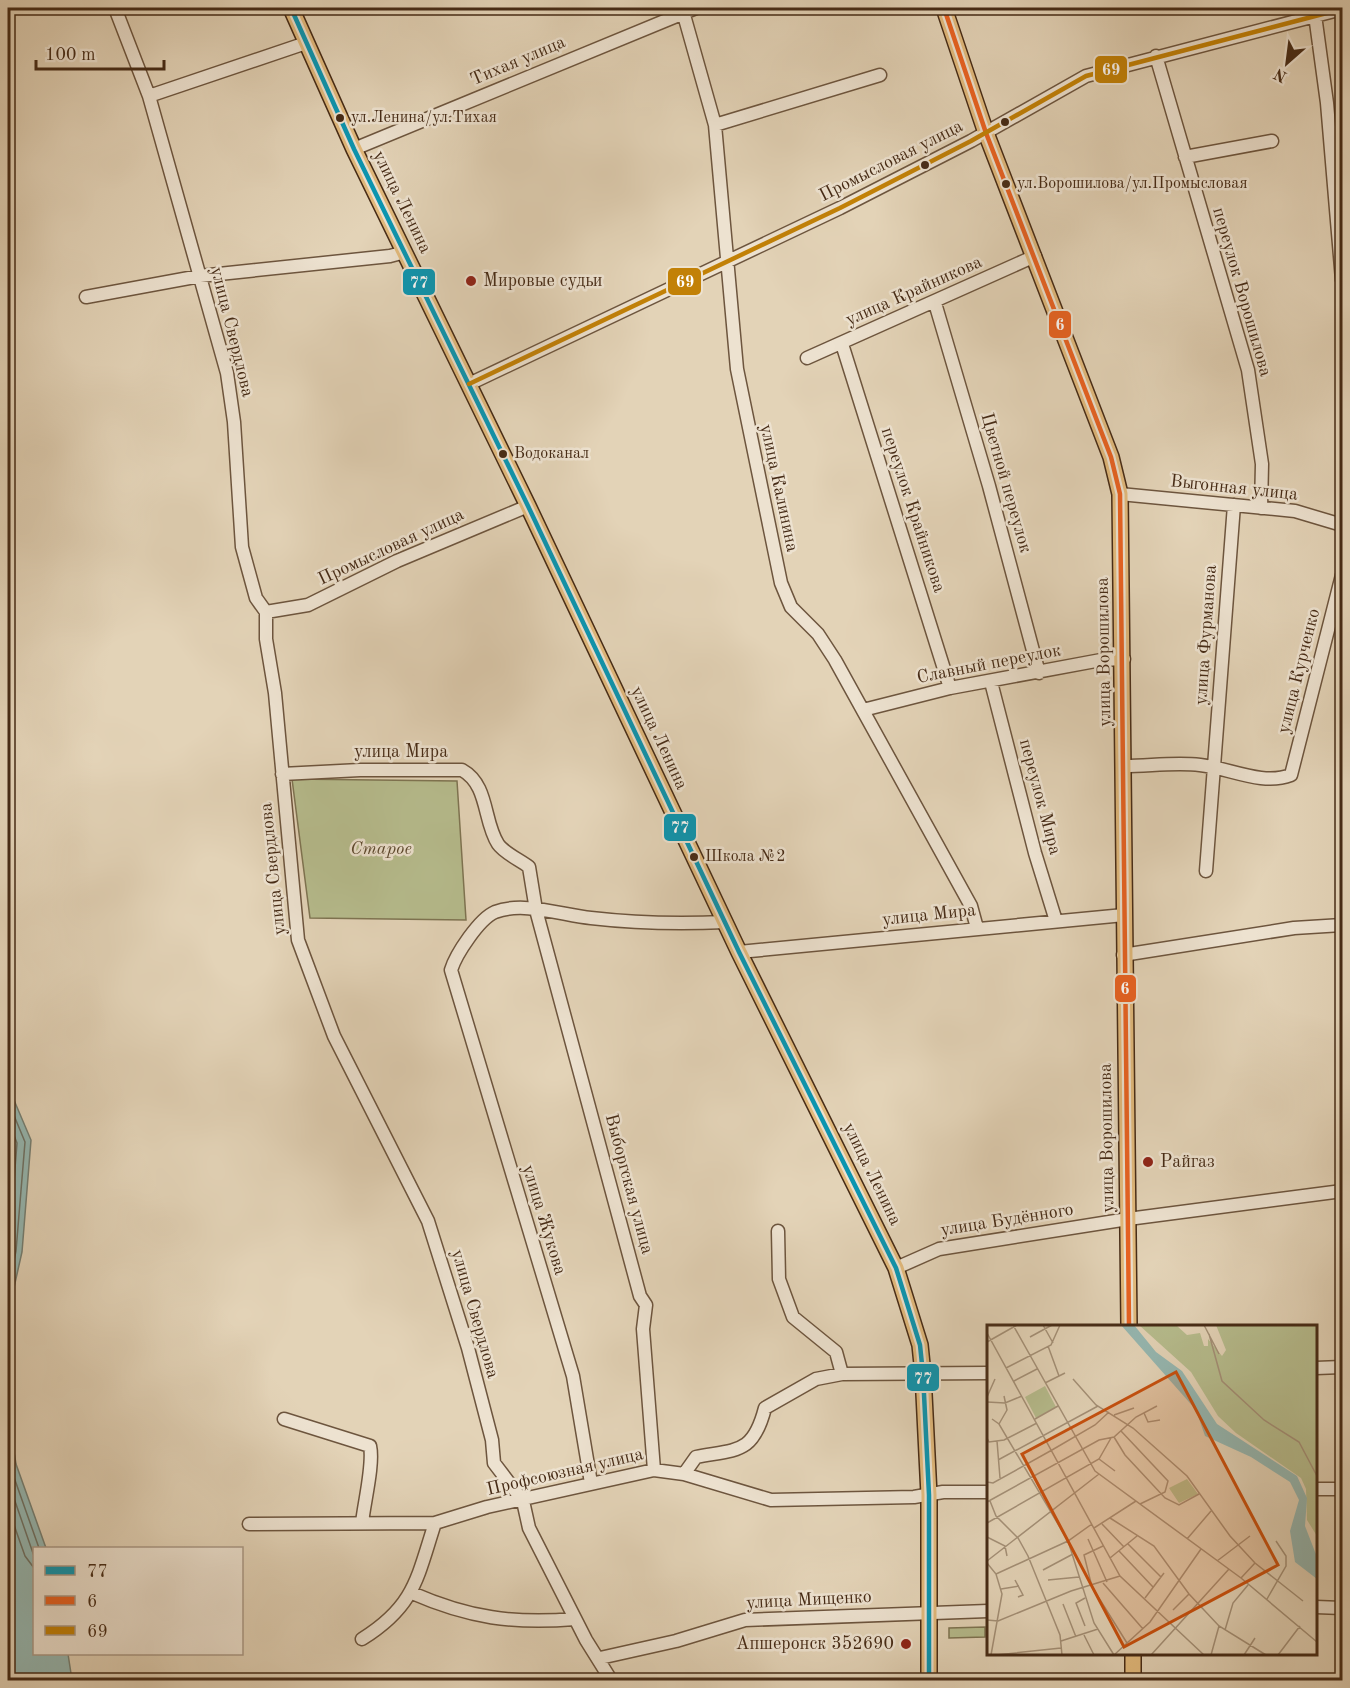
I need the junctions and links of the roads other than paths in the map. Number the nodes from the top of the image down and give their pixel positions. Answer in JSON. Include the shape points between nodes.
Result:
{"nodes":[{"id":1,"x":114,"y":8,"type":"edge"},
{"id":2,"x":291,"y":8,"type":"edge"},
{"id":3,"x":696,"y":8,"type":"edge"},
{"id":4,"x":944,"y":8,"type":"edge"},
{"id":5,"x":1342,"y":9,"type":"edge"},
{"id":6,"x":683,"y":10,"type":"edge"},
{"id":7,"x":1315,"y":15,"type":"junction"},
{"id":8,"x":306,"y":44,"type":"junction"},
{"id":9,"x":1156,"y":56,"type":"junction"},
{"id":10,"x":880,"y":75,"type":"dead end"},
{"id":11,"x":149,"y":96,"type":"junction"},
{"id":12,"x":715,"y":125,"type":"junction"},
{"id":13,"x":986,"y":133,"type":"junction"},
{"id":14,"x":1272,"y":141,"type":"dead end"},
{"id":15,"x":354,"y":149,"type":"junction"},
{"id":16,"x":1185,"y":157,"type":"junction"},
{"id":17,"x":405,"y":252,"type":"junction"},
{"id":18,"x":1035,"y":256,"type":"junction"},
{"id":19,"x":726,"y":264,"type":"junction"},
{"id":20,"x":200,"y":276,"type":"junction"},
{"id":21,"x":1342,"y":280,"type":"edge"},
{"id":22,"x":87,"y":297,"type":"dead end"},
{"id":23,"x":935,"y":303,"type":"junction"},
{"id":24,"x":842,"y":344,"type":"junction"},
{"id":25,"x":807,"y":358,"type":"dead end"},
{"id":26,"x":469,"y":384,"type":"junction"},
{"id":27,"x":1120,"y":494,"type":"junction"},
{"id":28,"x":1234,"y":505,"type":"junction"},
{"id":29,"x":528,"y":506,"type":"junction"},
{"id":30,"x":1261,"y":508,"type":"junction"},
{"id":31,"x":1342,"y":525,"type":"edge"},
{"id":32,"x":1342,"y":575,"type":"edge"},
{"id":33,"x":266,"y":612,"type":"junction"},
{"id":34,"x":1124,"y":659,"type":"junction"},
{"id":35,"x":1039,"y":673,"type":"junction"},
{"id":36,"x":991,"y":682,"type":"junction"},
{"id":37,"x":950,"y":688,"type":"junction"},
{"id":38,"x":863,"y":710,"type":"junction"},
{"id":39,"x":1125,"y":766,"type":"junction"},
{"id":40,"x":1214,"y":767,"type":"junction"},
{"id":41,"x":282,"y":774,"type":"junction"},
{"id":42,"x":1206,"y":871,"type":"dead end"},
{"id":43,"x":536,"y":910,"type":"junction"},
{"id":44,"x":1124,"y":915,"type":"junction"},
{"id":45,"x":1056,"y":921,"type":"junction"},
{"id":46,"x":725,"y":922,"type":"junction"},
{"id":47,"x":1342,"y":925,"type":"edge"},
{"id":48,"x":977,"y":928,"type":"junction"},
{"id":49,"x":739,"y":952,"type":"junction"},
{"id":50,"x":1123,"y":955,"type":"junction"},
{"id":51,"x":1342,"y":1191,"type":"edge"},
{"id":52,"x":1128,"y":1219,"type":"junction"},
{"id":53,"x":777,"y":1231,"type":"dead end"},
{"id":54,"x":896,"y":1268,"type":"junction"},
{"id":55,"x":1129,"y":1325,"type":"edge"},
{"id":56,"x":1342,"y":1367,"type":"edge"},
{"id":57,"x":1317,"y":1368,"type":"edge"},
{"id":58,"x":987,"y":1373,"type":"edge"},
{"id":59,"x":842,"y":1374,"type":"junction"},
{"id":60,"x":923,"y":1374,"type":"junction"},
{"id":61,"x":284,"y":1419,"type":"dead end"},
{"id":62,"x":654,"y":1470,"type":"junction"},
{"id":63,"x":684,"y":1474,"type":"junction"},
{"id":64,"x":591,"y":1483,"type":"junction"},
{"id":65,"x":1317,"y":1489,"type":"edge"},
{"id":66,"x":1342,"y":1489,"type":"edge"},
{"id":67,"x":987,"y":1492,"type":"edge"},
{"id":68,"x":929,"y":1495,"type":"junction"},
{"id":69,"x":523,"y":1502,"type":"junction"},
{"id":70,"x":362,"y":1523,"type":"junction"},
{"id":71,"x":435,"y":1523,"type":"junction"},
{"id":72,"x":249,"y":1524,"type":"dead end"},
{"id":73,"x":412,"y":1593,"type":"junction"},
{"id":74,"x":1317,"y":1607,"type":"edge"},
{"id":75,"x":1342,"y":1608,"type":"edge"},
{"id":76,"x":987,"y":1611,"type":"edge"},
{"id":77,"x":928,"y":1613,"type":"junction"},
{"id":78,"x":575,"y":1619,"type":"junction"},
{"id":79,"x":362,"y":1639,"type":"dead end"},
{"id":80,"x":1133,"y":1655,"type":"edge"},
{"id":81,"x":600,"y":1658,"type":"junction"},
{"id":82,"x":611,"y":1680,"type":"edge"},
{"id":83,"x":929,"y":1680,"type":"edge"},
{"id":84,"x":1133,"y":1680,"type":"edge"}],
"edges":[{"from":1,"to":11,"type":"street","name":"улица Свердлова"},
{"from":2,"to":8,"type":"main road","name":"улица Ленина"},
{"from":3,"to":6,"type":"street","name":"Тихая улица"},
{"from":4,"to":13,"type":"main road","name":"улица Ворошилова"},
{"from":5,"to":7,"type":"street","name":"Промысловая улица"},
{"from":6,"to":12,"type":"street","name":"улица Калинина"},
{"from":6,"to":15,"type":"street","name":"Тихая улица"},
{"from":7,"to":9,"type":"street","name":"Промысловая улица"},
{"from":7,"to":21,"type":"street","via":[[1327,103]]},
{"from":8,"to":11,"type":"street"},
{"from":8,"to":15,"type":"main road","name":"улица Ленина"},
{"from":9,"to":13,"type":"street","name":"Промысловая улица","via":[[1086,76]]},
{"from":9,"to":16,"type":"street","name":"переулок Ворошилова"},
{"from":10,"to":12,"type":"street"},
{"from":11,"to":20,"type":"street","name":"улица Свердлова"},
{"from":12,"to":19,"type":"street","name":"улица Калинина"},
{"from":13,"to":18,"type":"main road","name":"улица Ворошилова"},
{"from":13,"to":19,"type":"street","name":"Промысловая улица"},
{"from":14,"to":16,"type":"street"},
{"from":15,"to":17,"type":"main road","name":"улица Ленина"},
{"from":16,"to":30,"type":"street","name":"переулок Ворошилова","via":[[1248,370],[1262,464]]},
{"from":17,"to":20,"type":"street"},
{"from":17,"to":26,"type":"main road","name":"улица Ленина"},
{"from":18,"to":23,"type":"street","name":"улица Крайникова"},
{"from":18,"to":27,"type":"main road","name":"улица Ворошилова","via":[[1111,457]]},
{"from":19,"to":26,"type":"street","name":"Промысловая улица"},
{"from":19,"to":38,"type":"street","name":"улица Калинина","via":[[737,369],[781,583],[791,607],[818,634]]},
{"from":20,"to":22,"type":"street"},
{"from":20,"to":33,"type":"street","name":"улица Свердлова","via":[[227,373],[242,547],[256,598]]},
{"from":23,"to":24,"type":"street","name":"улица Крайникова"},
{"from":23,"to":35,"type":"street","name":"Цветной переулок"},
{"from":24,"to":25,"type":"street","name":"улица Крайникова"},
{"from":24,"to":37,"type":"street","name":"переулок Крайникова"},
{"from":26,"to":29,"type":"main road","name":"улица Ленина"},
{"from":27,"to":28,"type":"street","name":"Выгонная улица"},
{"from":27,"to":34,"type":"main road","name":"улица Ворошилова"},
{"from":28,"to":30,"type":"street","name":"Выгонная улица"},
{"from":28,"to":40,"type":"street","name":"улица Фурманова"},
{"from":29,"to":33,"type":"street","name":"Промысловая улица","via":[[397,561],[308,605]]},
{"from":29,"to":46,"type":"main road","name":"улица Ленина"},
{"from":30,"to":31,"type":"street","name":"Выгонная улица","via":[[1295,511]]},
{"from":32,"to":40,"type":"street","name":"улица Курченко","via":[[1291,775],[1280,779],[1224,772]]},
{"from":33,"to":41,"type":"street","name":"улица Свердлова"},
{"from":34,"to":35,"type":"street","name":"Славный переулок"},
{"from":34,"to":39,"type":"main road","name":"улица Ворошилова"},
{"from":35,"to":36,"type":"street","name":"Славный переулок"},
{"from":36,"to":37,"type":"street","name":"Славный переулок"},
{"from":36,"to":45,"type":"street","name":"переулок Мира"},
{"from":37,"to":38,"type":"street","name":"Славный переулок"},
{"from":38,"to":48,"type":"street","name":"улица Калинина","via":[[971,906]]},
{"from":39,"to":40,"type":"street"},
{"from":39,"to":44,"type":"main road","name":"улица Ворошилова"},
{"from":40,"to":42,"type":"street","name":"улица Фурманова"},
{"from":41,"to":43,"type":"street","name":"улица Мира","via":[[462,770],[471,775],[483,796],[499,845],[529,867]]},
{"from":41,"to":69,"type":"street","name":"улица Свердлова","via":[[298,940],[334,1036],[428,1221],[468,1348],[492,1440],[494,1463]]},
{"from":43,"to":46,"type":"street","via":[[592,918]]},
{"from":43,"to":62,"type":"street","name":"Выборгская улица","via":[[640,1296],[646,1305],[643,1329]]},
{"from":43,"to":64,"type":"street","name":"улица Жукова","via":[[506,909],[492,913],[460,950],[451,970],[573,1376]]},
{"from":44,"to":45,"type":"street","name":"улица Мира"},
{"from":44,"to":50,"type":"main road","name":"улица Ворошилова"},
{"from":45,"to":48,"type":"street","name":"улица Мира"},
{"from":46,"to":49,"type":"main road","name":"улица Ленина"},
{"from":47,"to":50,"type":"street","via":[[1294,928]]},
{"from":48,"to":49,"type":"street","name":"улица Мира"},
{"from":49,"to":54,"type":"main road","name":"улица Ленина"},
{"from":50,"to":52,"type":"main road","name":"улица Ворошилова"},
{"from":51,"to":52,"type":"street","name":"улица Будённого"},
{"from":52,"to":54,"type":"street","name":"улица Будённого","via":[[939,1249]]},
{"from":52,"to":55,"type":"main road","name":"улица Ворошилова"},
{"from":53,"to":59,"type":"street","via":[[779,1279],[793,1317],[836,1352]]},
{"from":54,"to":60,"type":"main road","name":"улица Ленина","via":[[918,1336]]},
{"from":56,"to":57,"type":"street"},
{"from":58,"to":60,"type":"street"},
{"from":59,"to":60,"type":"street"},
{"from":59,"to":63,"type":"street","via":[[816,1379],[765,1408],[753,1440],[740,1449],[696,1457]]},
{"from":60,"to":68,"type":"main road","name":"улица Ленина"},
{"from":61,"to":70,"type":"street","via":[[370,1446],[373,1458]]},
{"from":62,"to":63,"type":"street","name":"Профсоюзная улица"},
{"from":62,"to":64,"type":"street","name":"Профсоюзная улица"},
{"from":63,"to":68,"type":"street","name":"Профсоюзная улица","via":[[771,1500]]},
{"from":64,"to":69,"type":"street","name":"Профсоюзная улица"},
{"from":65,"to":66,"type":"street"},
{"from":67,"to":68,"type":"street","name":"Профсоюзная улица"},
{"from":68,"to":77,"type":"main road","name":"улица Ленина"},
{"from":69,"to":71,"type":"street","name":"Профсоюзная улица","via":[[487,1507]]},
{"from":69,"to":78,"type":"street","name":"улица Свердлова","via":[[529,1528]]},
{"from":70,"to":71,"type":"street","name":"Профсоюзная улица"},
{"from":70,"to":72,"type":"street","name":"Профсоюзная улица"},
{"from":71,"to":73,"type":"street"},
{"from":73,"to":78,"type":"street","via":[[486,1618]]},
{"from":73,"to":79,"type":"street","via":[[382,1627]]},
{"from":74,"to":75,"type":"street"},
{"from":76,"to":77,"type":"street","name":"улица Мищенко"},
{"from":77,"to":81,"type":"street","name":"улица Мищенко","via":[[745,1620]]},
{"from":77,"to":83,"type":"main road","name":"улица Ленина"},
{"from":78,"to":81,"type":"street","name":"улица Свердлова"},
{"from":80,"to":84,"type":"main road"},
{"from":81,"to":82,"type":"street","name":"улица Свердлова"}]}
